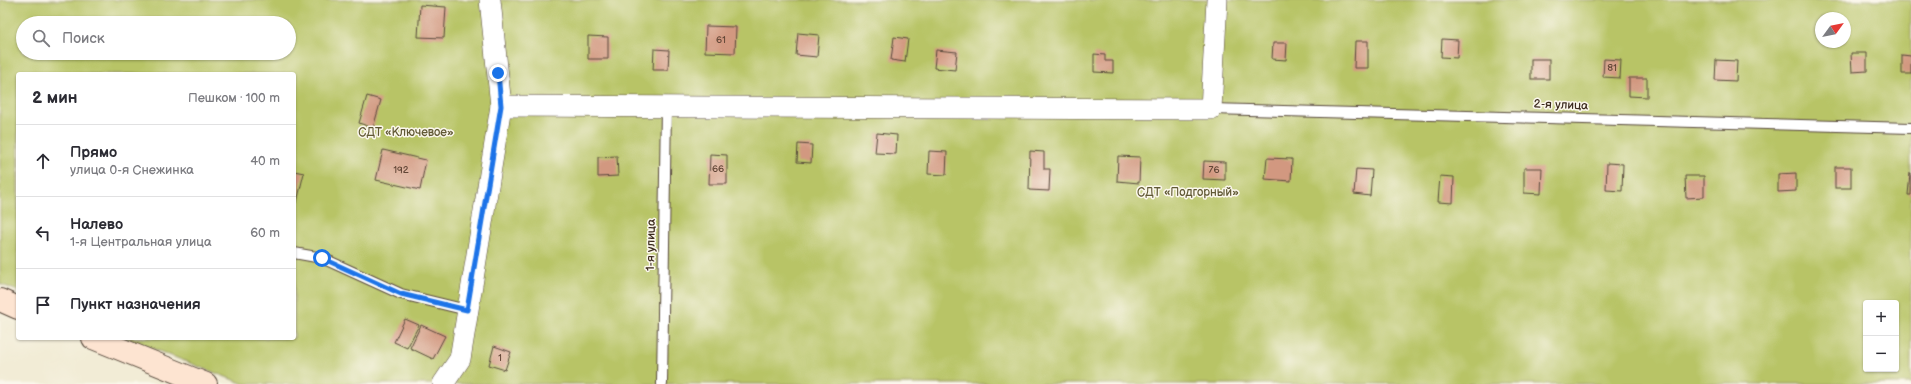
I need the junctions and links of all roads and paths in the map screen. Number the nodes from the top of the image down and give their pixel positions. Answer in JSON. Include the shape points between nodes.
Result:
{"nodes":[{"id":1,"x":490,"y":0,"type":"edge"},
{"id":2,"x":1217,"y":0,"type":"edge"},
{"id":3,"x":501,"y":106,"type":"junction"},
{"id":4,"x":666,"y":106,"type":"junction"},
{"id":5,"x":1211,"y":109,"type":"junction"},
{"id":6,"x":1911,"y":128,"type":"edge"},
{"id":7,"x":296,"y":253,"type":"edge"},
{"id":8,"x":0,"y":300,"type":"edge"},
{"id":9,"x":16,"y":307,"type":"edge"},
{"id":10,"x":467,"y":310,"type":"junction"},
{"id":11,"x":98,"y":340,"type":"edge"},
{"id":12,"x":206,"y":384,"type":"edge"},
{"id":13,"x":443,"y":384,"type":"edge"},
{"id":14,"x":662,"y":384,"type":"edge"}],
"edges":[{"from":1,"to":3,"type":"street"},
{"from":2,"to":5,"type":"street"},
{"from":3,"to":4,"type":"street"},
{"from":3,"to":10,"type":"street"},
{"from":4,"to":5,"type":"street"},
{"from":4,"to":14,"type":"lane","name":"1-я улица"},
{"from":5,"to":6,"type":"lane","name":"2-я улица"},
{"from":7,"to":10,"type":"lane","via":[[322,258],[401,294]]},
{"from":8,"to":9,"type":"street"},
{"from":10,"to":13,"type":"street","via":[[460,359]]},
{"from":11,"to":12,"type":"street"}]}
